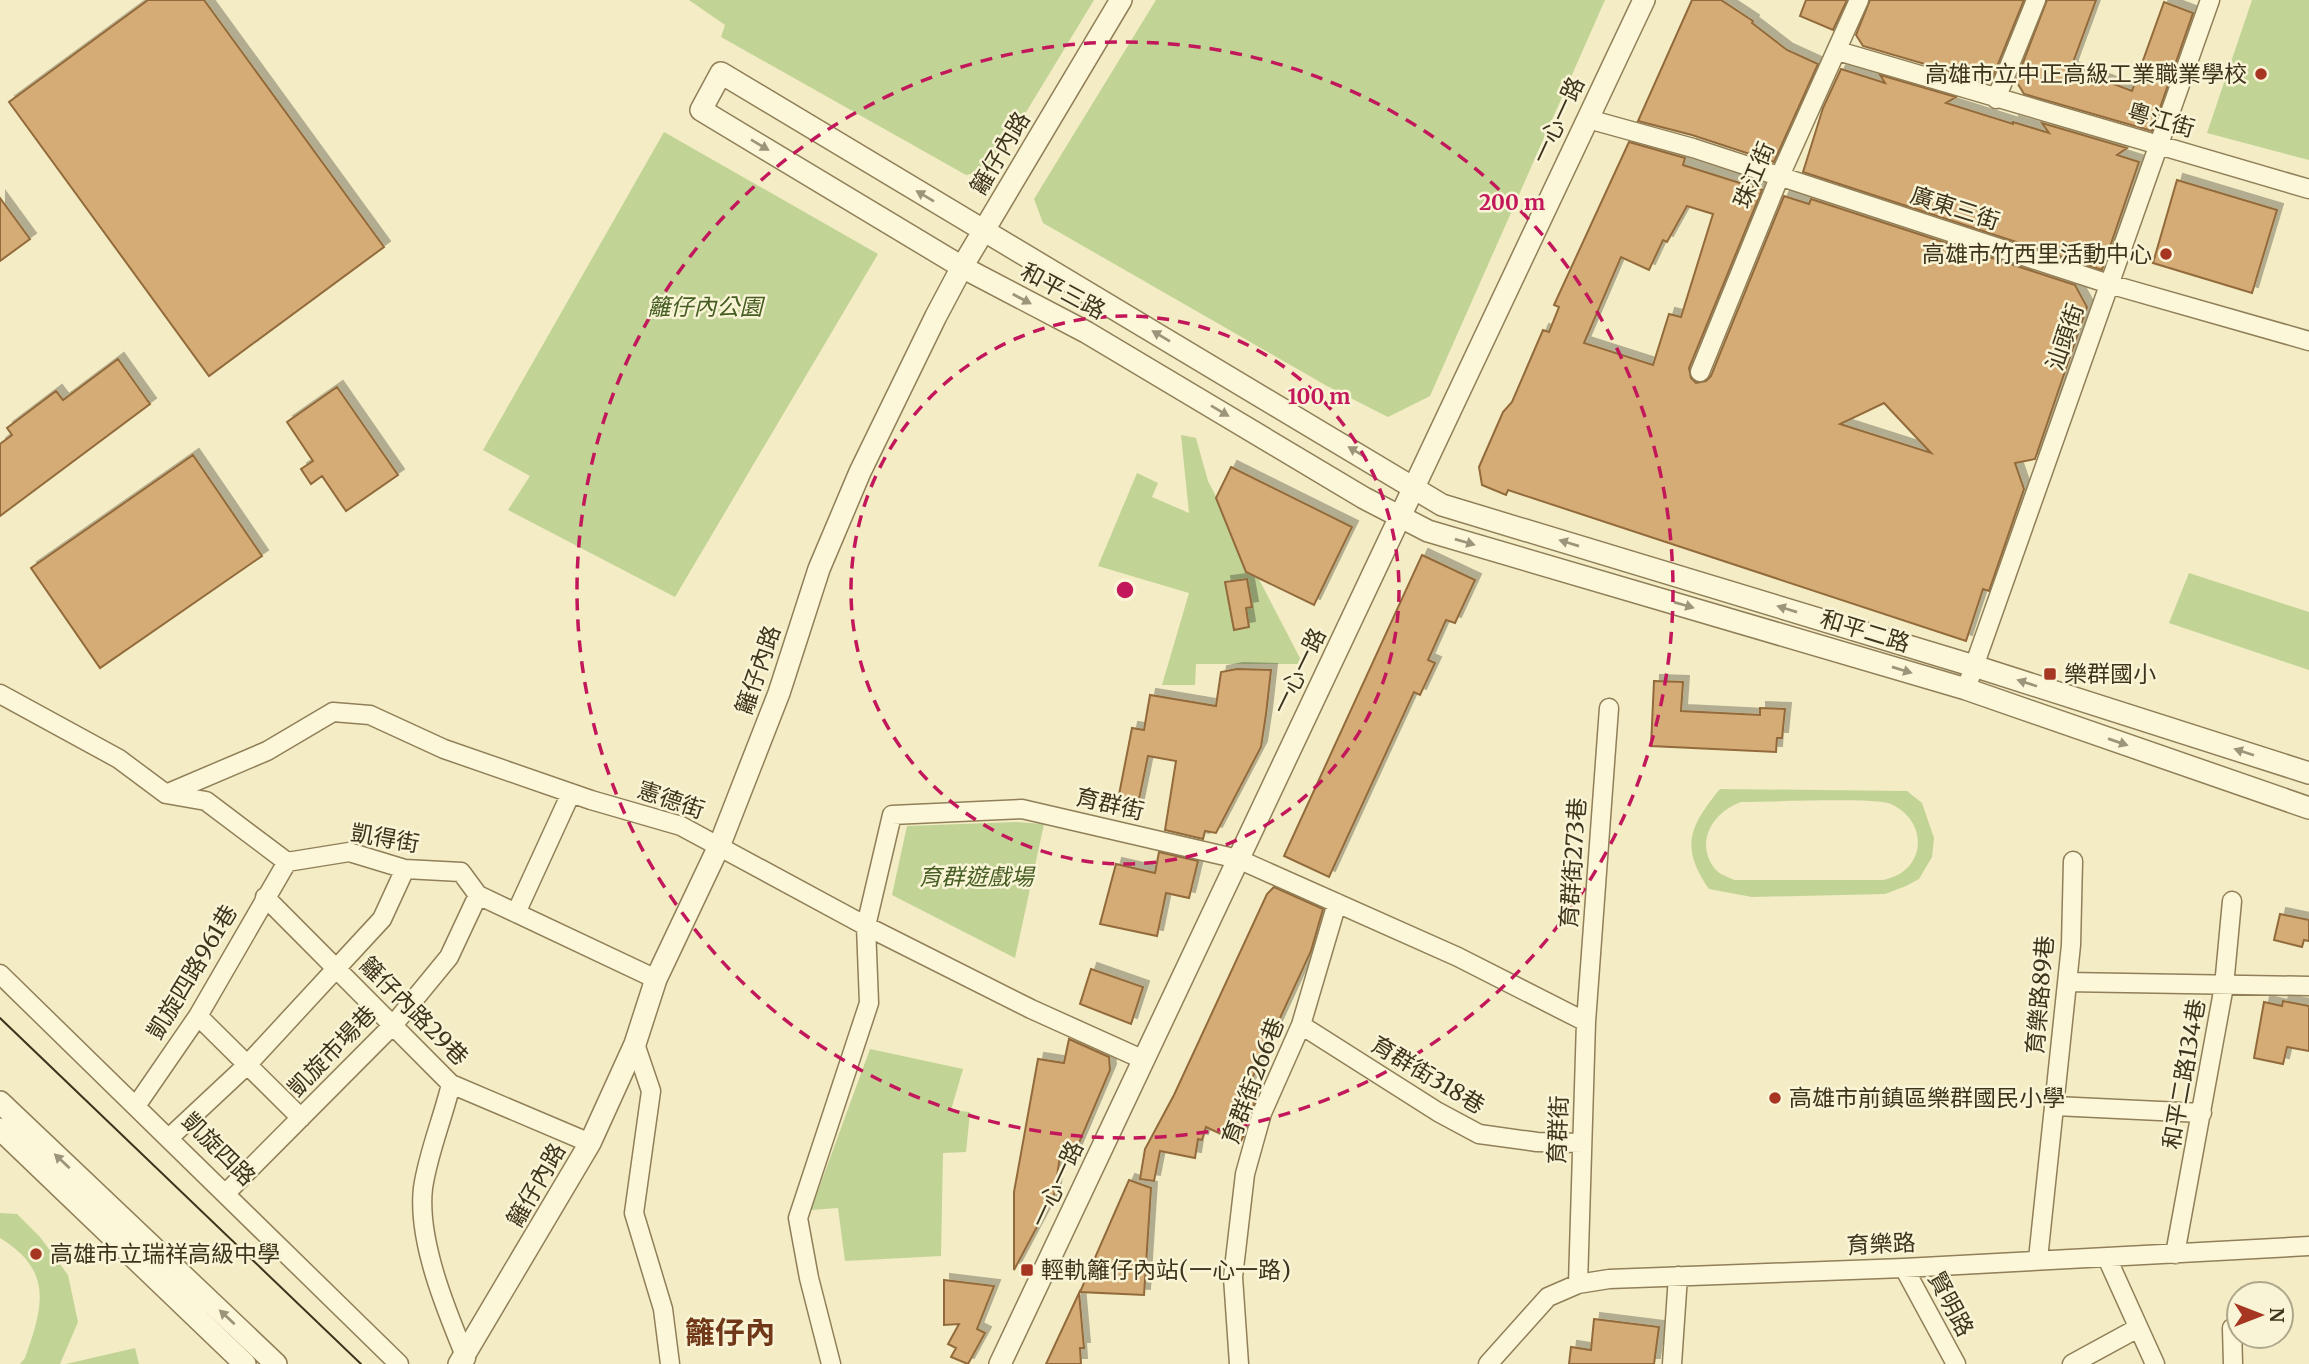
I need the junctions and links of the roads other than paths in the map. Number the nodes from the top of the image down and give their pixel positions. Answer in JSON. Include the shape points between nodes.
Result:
{"nodes":[{"id":1,"x":1121,"y":0,"type":"edge"},
{"id":2,"x":1644,"y":0,"type":"edge"},
{"id":3,"x":1859,"y":0,"type":"edge"},
{"id":4,"x":2036,"y":0,"type":"edge"},
{"id":5,"x":2210,"y":0,"type":"edge"},
{"id":6,"x":1839,"y":51,"type":"junction"},
{"id":7,"x":1996,"y":99,"type":"junction"},
{"id":8,"x":1588,"y":119,"type":"junction"},
{"id":9,"x":2159,"y":145,"type":"junction"},
{"id":10,"x":1779,"y":178,"type":"junction"},
{"id":11,"x":2309,"y":189,"type":"edge"},
{"id":12,"x":984,"y":232,"type":"junction"},
{"id":13,"x":962,"y":267,"type":"junction"},
{"id":14,"x":2109,"y":284,"type":"junction"},
{"id":15,"x":2309,"y":341,"type":"edge"},
{"id":16,"x":1700,"y":372,"type":"dead end"},
{"id":17,"x":1415,"y":489,"type":"junction"},
{"id":18,"x":1402,"y":517,"type":"junction"},
{"id":19,"x":1974,"y":666,"type":"junction"},
{"id":20,"x":1966,"y":690,"type":"junction"},
{"id":21,"x":0,"y":694,"type":"edge"},
{"id":22,"x":1609,"y":708,"type":"dead end"},
{"id":23,"x":2309,"y":773,"type":"edge"},
{"id":24,"x":571,"y":793,"type":"junction"},
{"id":25,"x":166,"y":794,"type":"junction"},
{"id":26,"x":2309,"y":808,"type":"edge"},
{"id":27,"x":720,"y":844,"type":"junction"},
{"id":28,"x":1238,"y":859,"type":"junction"},
{"id":29,"x":2073,"y":861,"type":"dead end"},
{"id":30,"x":287,"y":862,"type":"junction"},
{"id":31,"x":405,"y":869,"type":"junction"},
{"id":32,"x":478,"y":895,"type":"junction"},
{"id":33,"x":265,"y":897,"type":"junction"},
{"id":34,"x":2232,"y":901,"type":"dead end"},
{"id":35,"x":1337,"y":903,"type":"junction"},
{"id":36,"x":516,"y":913,"type":"junction"},
{"id":37,"x":866,"y":926,"type":"junction"},
{"id":38,"x":335,"y":968,"type":"junction"},
{"id":39,"x":0,"y":974,"type":"edge"},
{"id":40,"x":656,"y":979,"type":"junction"},
{"id":41,"x":2067,"y":982,"type":"junction"},
{"id":42,"x":2224,"y":986,"type":"junction"},
{"id":43,"x":2309,"y":986,"type":"edge"},
{"id":44,"x":198,"y":1016,"type":"junction"},
{"id":45,"x":1586,"y":1022,"type":"junction"},
{"id":46,"x":394,"y":1024,"type":"junction"},
{"id":47,"x":1301,"y":1025,"type":"junction"},
{"id":48,"x":635,"y":1044,"type":"junction"},
{"id":49,"x":1144,"y":1060,"type":"junction"},
{"id":50,"x":247,"y":1065,"type":"junction"},
{"id":51,"x":451,"y":1084,"type":"junction"},
{"id":52,"x":0,"y":1102,"type":"edge"},
{"id":53,"x":136,"y":1106,"type":"junction"},
{"id":54,"x":2054,"y":1106,"type":"junction"},
{"id":55,"x":2202,"y":1113,"type":"junction"},
{"id":56,"x":301,"y":1118,"type":"junction"},
{"id":57,"x":0,"y":1129,"type":"edge"},
{"id":58,"x":170,"y":1137,"type":"junction"},
{"id":59,"x":590,"y":1143,"type":"junction"},
{"id":60,"x":1582,"y":1143,"type":"junction"},
{"id":61,"x":226,"y":1194,"type":"junction"},
{"id":62,"x":2309,"y":1246,"type":"edge"},
{"id":63,"x":2175,"y":1254,"type":"junction"},
{"id":64,"x":2107,"y":1258,"type":"junction"},
{"id":65,"x":2038,"y":1259,"type":"junction"},
{"id":66,"x":1904,"y":1268,"type":"junction"},
{"id":67,"x":1678,"y":1276,"type":"junction"},
{"id":68,"x":1577,"y":1284,"type":"junction"},
{"id":69,"x":2138,"y":1328,"type":"junction"},
{"id":70,"x":463,"y":1361,"type":"edge"},
{"id":71,"x":245,"y":1364,"type":"edge"},
{"id":72,"x":276,"y":1364,"type":"edge"},
{"id":73,"x":399,"y":1364,"type":"edge"},
{"id":74,"x":670,"y":1364,"type":"edge"},
{"id":75,"x":831,"y":1364,"type":"edge"},
{"id":76,"x":1000,"y":1364,"type":"edge"},
{"id":77,"x":1239,"y":1364,"type":"edge"},
{"id":78,"x":1488,"y":1364,"type":"edge"},
{"id":79,"x":1672,"y":1364,"type":"edge"},
{"id":80,"x":1956,"y":1364,"type":"edge"},
{"id":81,"x":2073,"y":1364,"type":"edge"},
{"id":82,"x":2155,"y":1364,"type":"edge"}],
"edges":[{"from":1,"to":12,"type":"street","name":"籬仔內路"},
{"from":2,"to":8,"type":"street","name":"一心一路"},
{"from":3,"to":6,"type":"street","name":"珠江街"},
{"from":4,"to":7,"type":"street"},
{"from":5,"to":9,"type":"street","name":"汕頭街"},
{"from":6,"to":7,"type":"street","name":"粵江街"},
{"from":6,"to":10,"type":"street","name":"珠江街"},
{"from":7,"to":9,"type":"street","name":"粵江街"},
{"from":8,"to":10,"type":"street","name":"廣東三街"},
{"from":8,"to":17,"type":"street","name":"一心一路"},
{"from":9,"to":11,"type":"street","name":"粵江街"},
{"from":9,"to":14,"type":"street","name":"汕頭街"},
{"from":10,"to":14,"type":"street","name":"廣東三街"},
{"from":10,"to":16,"type":"street","name":"珠江街"},
{"from":12,"to":13,"type":"street","name":"籬仔內路"},
{"from":12,"to":13,"type":"street","name":"和平三路","one_way":true,"via":[[722,73],[701,110]]},
{"from":17,"to":12,"type":"street","name":"和平三路","one_way":true},
{"from":13,"to":18,"type":"street","name":"和平三路","one_way":true,"via":[[1086,332]]},
{"from":13,"to":27,"type":"street","name":"籬仔內路","via":[[855,484]]},
{"from":14,"to":15,"type":"street","name":"廣東三街"},
{"from":14,"to":19,"type":"street","name":"汕頭街"},
{"from":17,"to":18,"type":"street","name":"一心一路"},
{"from":19,"to":17,"type":"street","name":"和平二路","one_way":true,"via":[[1441,505]]},
{"from":18,"to":20,"type":"street","name":"和平二路","one_way":true,"via":[[1428,531]]},
{"from":18,"to":28,"type":"street","name":"一心一路"},
{"from":19,"to":20,"type":"street","name":"汕頭街"},
{"from":23,"to":19,"type":"street","name":"和平二路","one_way":true},
{"from":20,"to":26,"type":"street","name":"和平二路","one_way":true},
{"from":21,"to":25,"type":"street","via":[[119,759]]},
{"from":22,"to":45,"type":"street","name":"育群街273巷"},
{"from":24,"to":25,"type":"street","name":"憲德街","via":[[444,749],[370,715],[333,712],[267,751]]},
{"from":24,"to":27,"type":"street","name":"憲德街","via":[[681,826]]},
{"from":24,"to":36,"type":"street"},
{"from":25,"to":30,"type":"street","via":[[206,801]]},
{"from":27,"to":37,"type":"street","name":"憲德街"},
{"from":27,"to":40,"type":"street","name":"籬仔內路"},
{"from":28,"to":35,"type":"street","name":"育群街"},
{"from":28,"to":37,"type":"street","name":"育群街","via":[[1022,809],[892,815]]},
{"from":28,"to":49,"type":"street","name":"一心一路"},
{"from":29,"to":41,"type":"street","name":"育樂路89巷"},
{"from":30,"to":31,"type":"street","name":"凱得街","via":[[349,852]]},
{"from":30,"to":33,"type":"street","name":"凱旋四路961巷"},
{"from":31,"to":32,"type":"street","name":"凱得街","via":[[461,872]]},
{"from":31,"to":38,"type":"street","via":[[383,919]]},
{"from":32,"to":36,"type":"street","name":"凱得街"},
{"from":32,"to":46,"type":"street","name":"凱旋市場巷","via":[[449,957]]},
{"from":33,"to":38,"type":"street","name":"籬仔內路29巷"},
{"from":33,"to":44,"type":"street","name":"凱旋四路961巷"},
{"from":34,"to":42,"type":"street","name":"和平二路134巷"},
{"from":35,"to":45,"type":"street","name":"育群街"},
{"from":35,"to":47,"type":"street","name":"育群街266巷"},
{"from":36,"to":40,"type":"street","name":"凱得街"},
{"from":37,"to":49,"type":"street","name":"憲德街"},
{"from":37,"to":75,"type":"street","name":"育群街","via":[[869,1003],[798,1218]]},
{"from":38,"to":46,"type":"street","name":"籬仔內路29巷"},
{"from":38,"to":50,"type":"street"},
{"from":39,"to":53,"type":"street","name":"凱旋四路"},
{"from":40,"to":48,"type":"street","name":"籬仔內路"},
{"from":41,"to":42,"type":"street"},
{"from":41,"to":54,"type":"street","name":"育樂路89巷"},
{"from":42,"to":43,"type":"street"},
{"from":42,"to":55,"type":"street","name":"和平二路134巷"},
{"from":44,"to":50,"type":"street"},
{"from":44,"to":53,"type":"street","name":"凱旋四路961巷"},
{"from":45,"to":60,"type":"street","name":"育群街"},
{"from":46,"to":51,"type":"street","name":"籬仔內路29巷"},
{"from":46,"to":56,"type":"street","name":"凱旋市場巷"},
{"from":47,"to":60,"type":"street","name":"育群街318巷","via":[[1479,1134]]},
{"from":47,"to":77,"type":"street","name":"育群街266巷","via":[[1262,1113],[1245,1174],[1233,1277]]},
{"from":48,"to":59,"type":"street","name":"籬仔內路"},
{"from":48,"to":74,"type":"street","via":[[651,1091],[634,1213],[663,1309]]},
{"from":49,"to":76,"type":"street","name":"一心一路"},
{"from":50,"to":56,"type":"street"},
{"from":50,"to":58,"type":"street"},
{"from":51,"to":59,"type":"street","name":"籬仔內路29巷"},
{"from":51,"to":70,"type":"street","via":[[424,1188],[425,1229]]},
{"from":72,"to":52,"type":"street","one_way":true},
{"from":53,"to":58,"type":"street","name":"凱旋四路"},
{"from":54,"to":55,"type":"street"},
{"from":54,"to":65,"type":"street","name":"育樂路89巷"},
{"from":55,"to":63,"type":"street","name":"和平二路134巷"},
{"from":56,"to":61,"type":"street","name":"凱旋市場巷"},
{"from":57,"to":71,"type":"street"},
{"from":58,"to":61,"type":"street","name":"凱旋四路"},
{"from":59,"to":70,"type":"street","name":"籬仔內路"},
{"from":60,"to":68,"type":"street","name":"育群街"},
{"from":61,"to":73,"type":"street","name":"凱旋四路"},
{"from":62,"to":63,"type":"street","name":"育樂路"},
{"from":63,"to":64,"type":"street","name":"育樂路"},
{"from":64,"to":65,"type":"street","name":"育樂路"},
{"from":64,"to":69,"type":"street"},
{"from":65,"to":66,"type":"street","name":"育樂路"},
{"from":66,"to":67,"type":"street","name":"育樂路"},
{"from":66,"to":80,"type":"street","name":"賢明路"},
{"from":67,"to":68,"type":"street","name":"育樂路"},
{"from":67,"to":79,"type":"street"},
{"from":68,"to":78,"type":"street","name":"育樂路","via":[[1548,1297]]},
{"from":69,"to":81,"type":"street"},
{"from":69,"to":82,"type":"street"}]}
